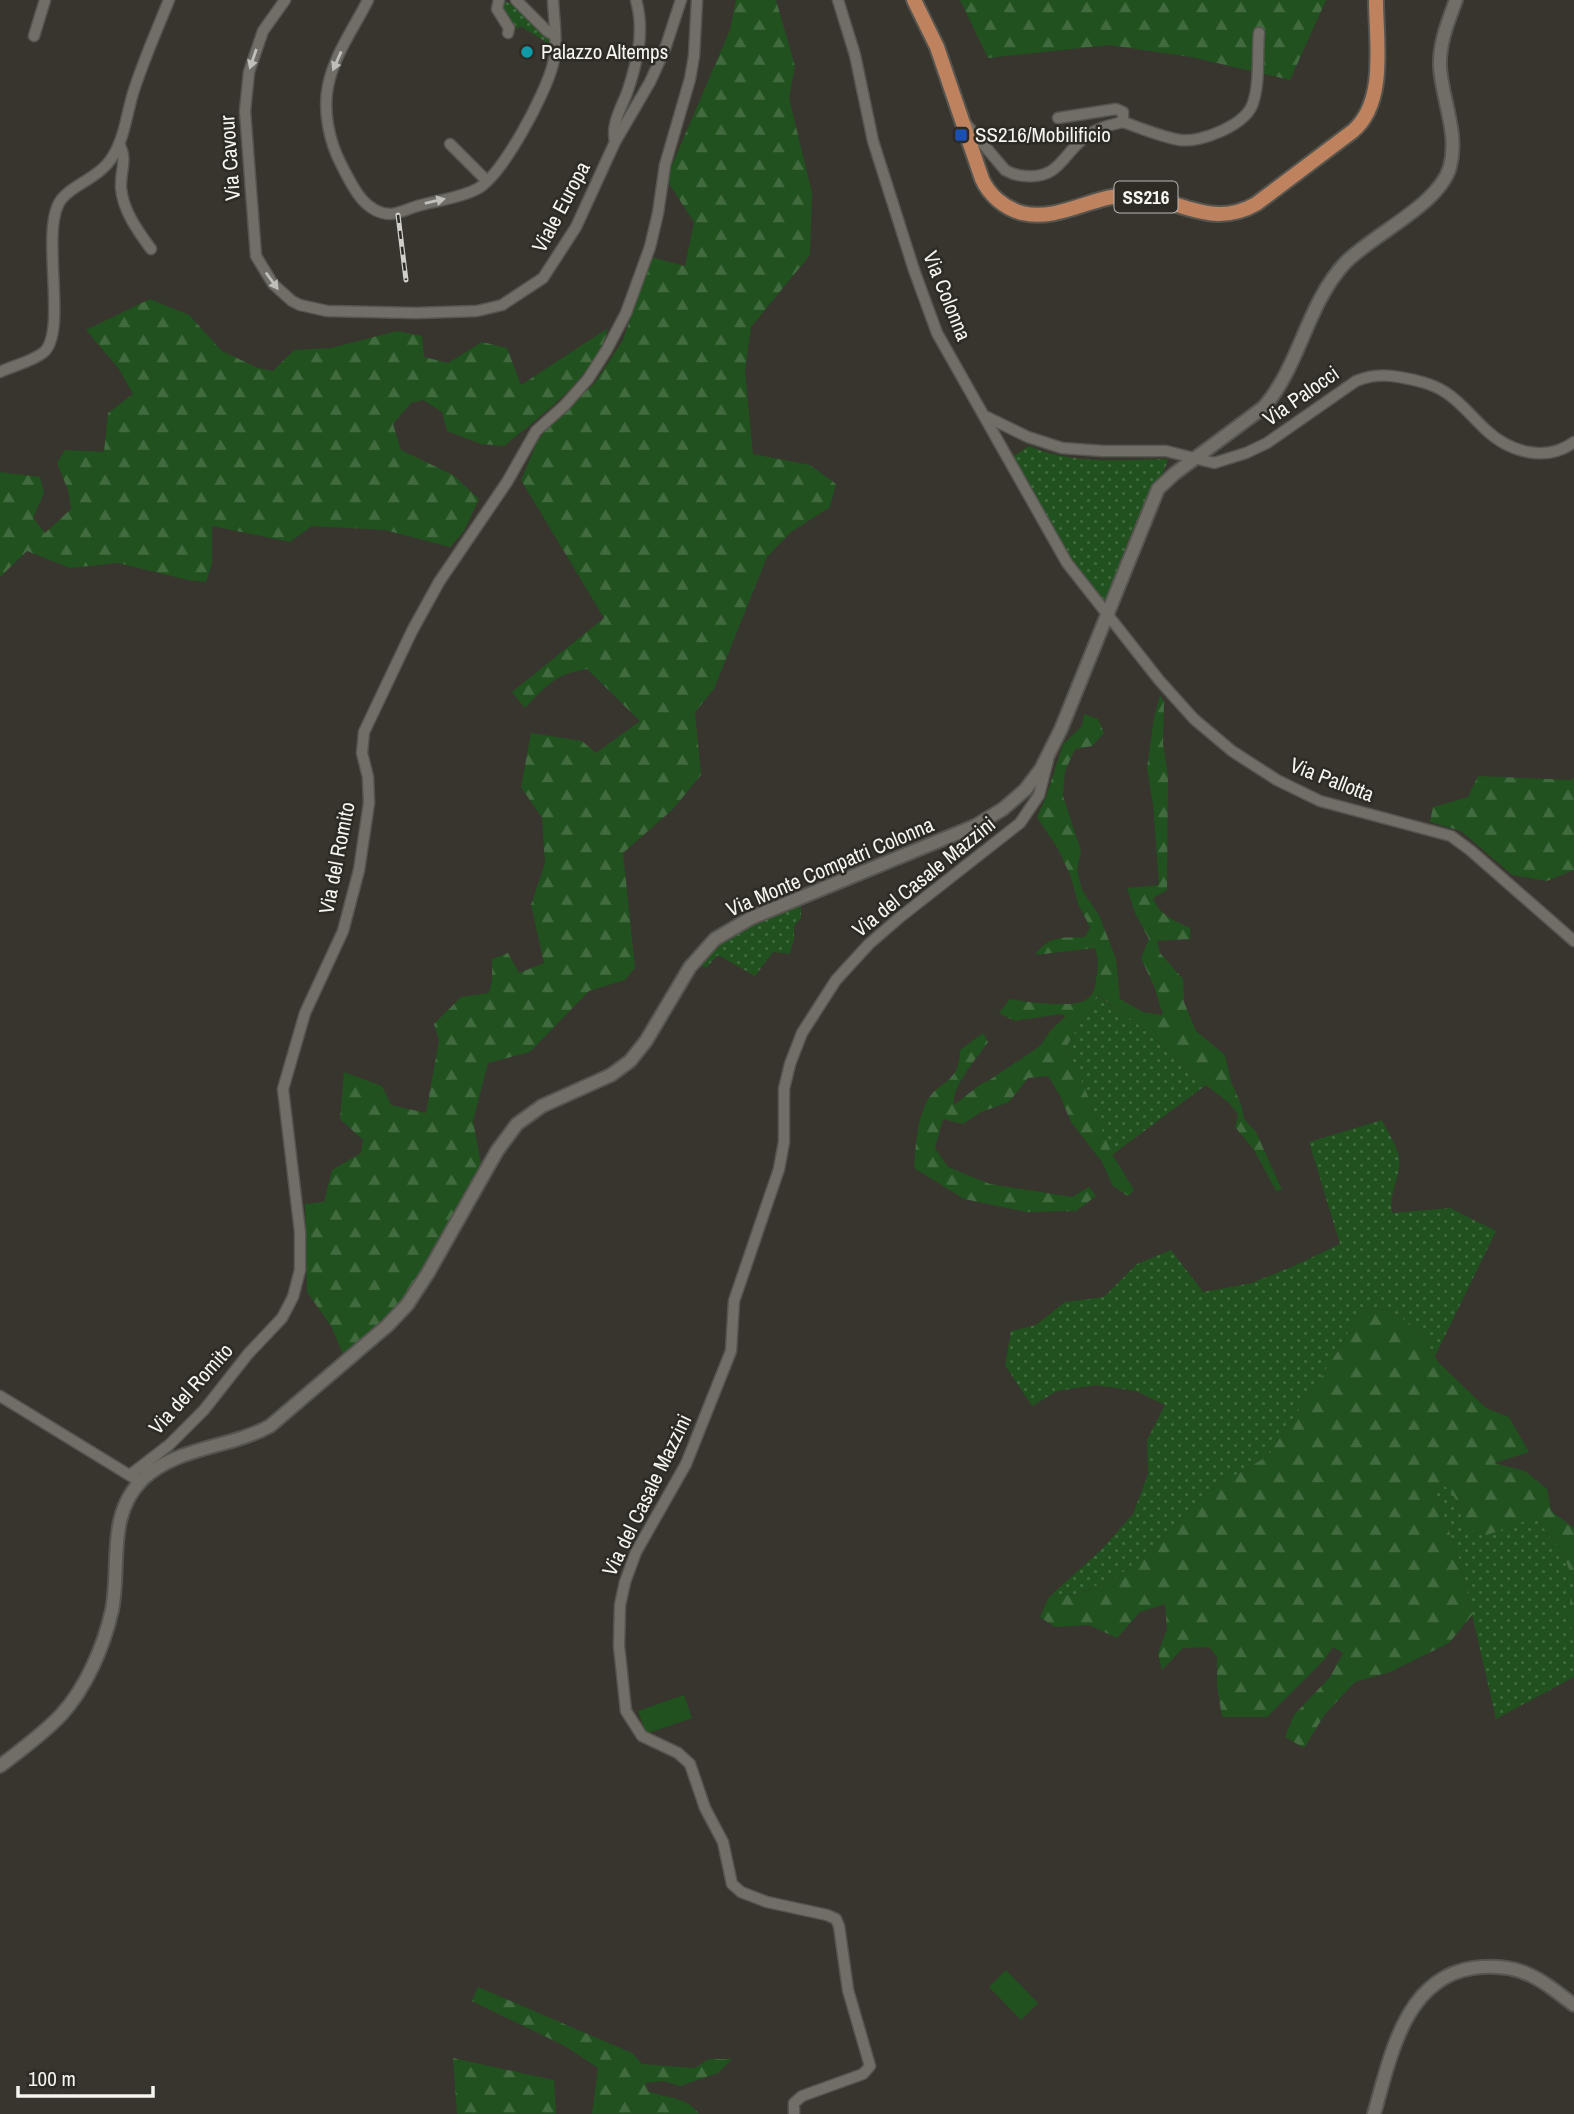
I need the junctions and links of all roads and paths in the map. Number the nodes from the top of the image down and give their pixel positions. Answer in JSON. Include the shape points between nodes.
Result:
{"nodes":[{"id":1,"x":45,"y":0,"type":"edge"},
{"id":2,"x":169,"y":0,"type":"edge"},
{"id":3,"x":285,"y":0,"type":"edge"},
{"id":4,"x":368,"y":0,"type":"edge"},
{"id":5,"x":499,"y":0,"type":"edge"},
{"id":6,"x":516,"y":0,"type":"edge"},
{"id":7,"x":553,"y":0,"type":"edge"},
{"id":8,"x":636,"y":0,"type":"edge"},
{"id":9,"x":681,"y":0,"type":"edge"},
{"id":10,"x":698,"y":0,"type":"edge"},
{"id":11,"x":838,"y":0,"type":"edge"},
{"id":12,"x":914,"y":0,"type":"edge"},
{"id":13,"x":1376,"y":0,"type":"edge"},
{"id":14,"x":1456,"y":0,"type":"edge"},
{"id":15,"x":508,"y":33,"type":"dead end"},
{"id":16,"x":1259,"y":33,"type":"dead end"},
{"id":17,"x":554,"y":35,"type":"junction"},
{"id":18,"x":34,"y":36,"type":"dead end"},
{"id":19,"x":1058,"y":118,"type":"dead end"},
{"id":20,"x":964,"y":121,"type":"junction"},
{"id":21,"x":1123,"y":122,"type":"junction"},
{"id":22,"x":615,"y":142,"type":"junction"},
{"id":23,"x":119,"y":144,"type":"junction"},
{"id":24,"x":450,"y":145,"type":"dead end"},
{"id":25,"x":487,"y":181,"type":"junction"},
{"id":26,"x":151,"y":249,"type":"dead end"},
{"id":27,"x":300,"y":305,"type":"joint"},
{"id":28,"x":0,"y":372,"type":"edge"},
{"id":29,"x":986,"y":416,"type":"junction"},
{"id":30,"x":1574,"y":442,"type":"edge"},
{"id":31,"x":1194,"y":459,"type":"junction"},
{"id":32,"x":1107,"y":614,"type":"junction"},
{"id":33,"x":1049,"y":754,"type":"junction"},
{"id":34,"x":1574,"y":941,"type":"edge"},
{"id":35,"x":0,"y":1396,"type":"edge"},
{"id":36,"x":135,"y":1479,"type":"junction"},
{"id":37,"x":0,"y":1766,"type":"edge"},
{"id":38,"x":1574,"y":2005,"type":"edge"},
{"id":39,"x":794,"y":2114,"type":"edge"},
{"id":40,"x":1374,"y":2114,"type":"edge"}],
"edges":[{"from":1,"to":18,"type":"street"},
{"from":2,"to":23,"type":"street"},
{"from":3,"to":27,"type":"street","name":"Via Cavour","one_way":true,"via":[[263,31],[249,72],[245,111],[256,256],[273,285]]},
{"from":4,"to":25,"type":"street","one_way":true,"via":[[336,61],[326,111],[337,157],[357,196],[391,214],[462,195]]},
{"from":5,"to":15,"type":"street","via":[[497,9]]},
{"from":6,"to":17,"type":"street"},
{"from":7,"to":17,"type":"street"},
{"from":8,"to":22,"type":"street","via":[[638,52],[615,126]]},
{"from":9,"to":22,"type":"street","name":"Viale Europa","via":[[660,62]]},
{"from":10,"to":36,"type":"street","name":"Via del Romito","via":[[693,63],[665,165],[658,212],[638,282],[611,344],[578,390],[536,431],[439,582],[363,736],[369,803],[359,870],[340,938],[305,1013],[283,1089],[301,1239],[300,1275],[291,1301],[282,1318],[204,1410]]},
{"from":11,"to":29,"type":"street","name":"Via Colonna","via":[[873,141],[925,300],[937,333]]},
{"from":12,"to":20,"type":"main road","number":"SS216"},
{"from":13,"to":20,"type":"main road","number":"SS216","via":[[1376,85],[1367,116],[1260,201],[1238,212],[1209,214],[1130,195],[1048,214],[1016,211],[986,187]]},
{"from":14,"to":31,"type":"street","name":"Via Monte Compatri Colonna","via":[[1440,55],[1452,144],[1444,180],[1429,198],[1343,265],[1271,399],[1250,420]]},
{"from":16,"to":21,"type":"street","via":[[1254,100],[1235,124],[1184,141]]},
{"from":17,"to":25,"type":"street","via":[[554,61],[539,100]]},
{"from":19,"to":21,"type":"street","via":[[1116,109],[1124,112]]},
{"from":20,"to":21,"type":"street","via":[[1005,170],[1030,177],[1049,173],[1089,134]]},
{"from":22,"to":27,"type":"street","name":"Viale Europa","via":[[558,258],[543,278],[514,299],[477,311],[416,313],[327,311]]},
{"from":23,"to":26,"type":"street","via":[[124,157],[124,203]]},
{"from":23,"to":28,"type":"street","via":[[101,171],[65,194],[55,211],[54,323],[49,345],[38,356]]},
{"from":24,"to":25,"type":"street"},
{"from":29,"to":31,"type":"street","name":"Via Palocci","via":[[1056,446],[1166,452]]},
{"from":29,"to":32,"type":"street","name":"Via Colonna","via":[[1067,563]]},
{"from":30,"to":31,"type":"street","name":"Via Palocci","via":[[1552,454],[1518,449],[1493,436],[1439,388],[1377,375],[1356,381],[1250,452],[1214,463]]},
{"from":31,"to":32,"type":"street","name":"Via Monte Compatri Colonna","via":[[1157,491]]},
{"from":32,"to":33,"type":"street","name":"Via Monte Compatri Colonna"},
{"from":32,"to":34,"type":"street","name":"Via Pallotta","via":[[1180,704],[1236,754],[1320,801],[1451,836]]},
{"from":33,"to":36,"type":"street","name":"Via Monte Compatri Colonna","via":[[1025,790],[983,822],[757,916],[715,939],[690,967],[630,1061],[537,1108],[511,1131],[422,1283],[391,1321],[270,1426],[171,1461]]},
{"from":33,"to":39,"type":"street","name":"Via del Casale Mazzini","via":[[1042,787],[1023,819],[869,944],[829,989],[802,1033],[784,1090],[779,1169],[733,1305],[730,1354],[686,1464],[634,1557],[620,1599],[619,1655],[626,1711],[642,1736],[690,1764],[723,1842],[732,1884],[749,1896],[779,1906],[829,1915],[838,1924],[847,1984],[870,2066],[863,2074],[802,2096],[794,2103]]},
{"from":35,"to":36,"type":"street"},
{"from":36,"to":37,"type":"street","name":"Via Monte Compatri Colonna","via":[[118,1526],[110,1617],[86,1677],[53,1723]]},
{"from":38,"to":40,"type":"street","via":[[1540,1979],[1511,1967],[1472,1969],[1442,1978],[1424,1993],[1407,2018]]}]}
